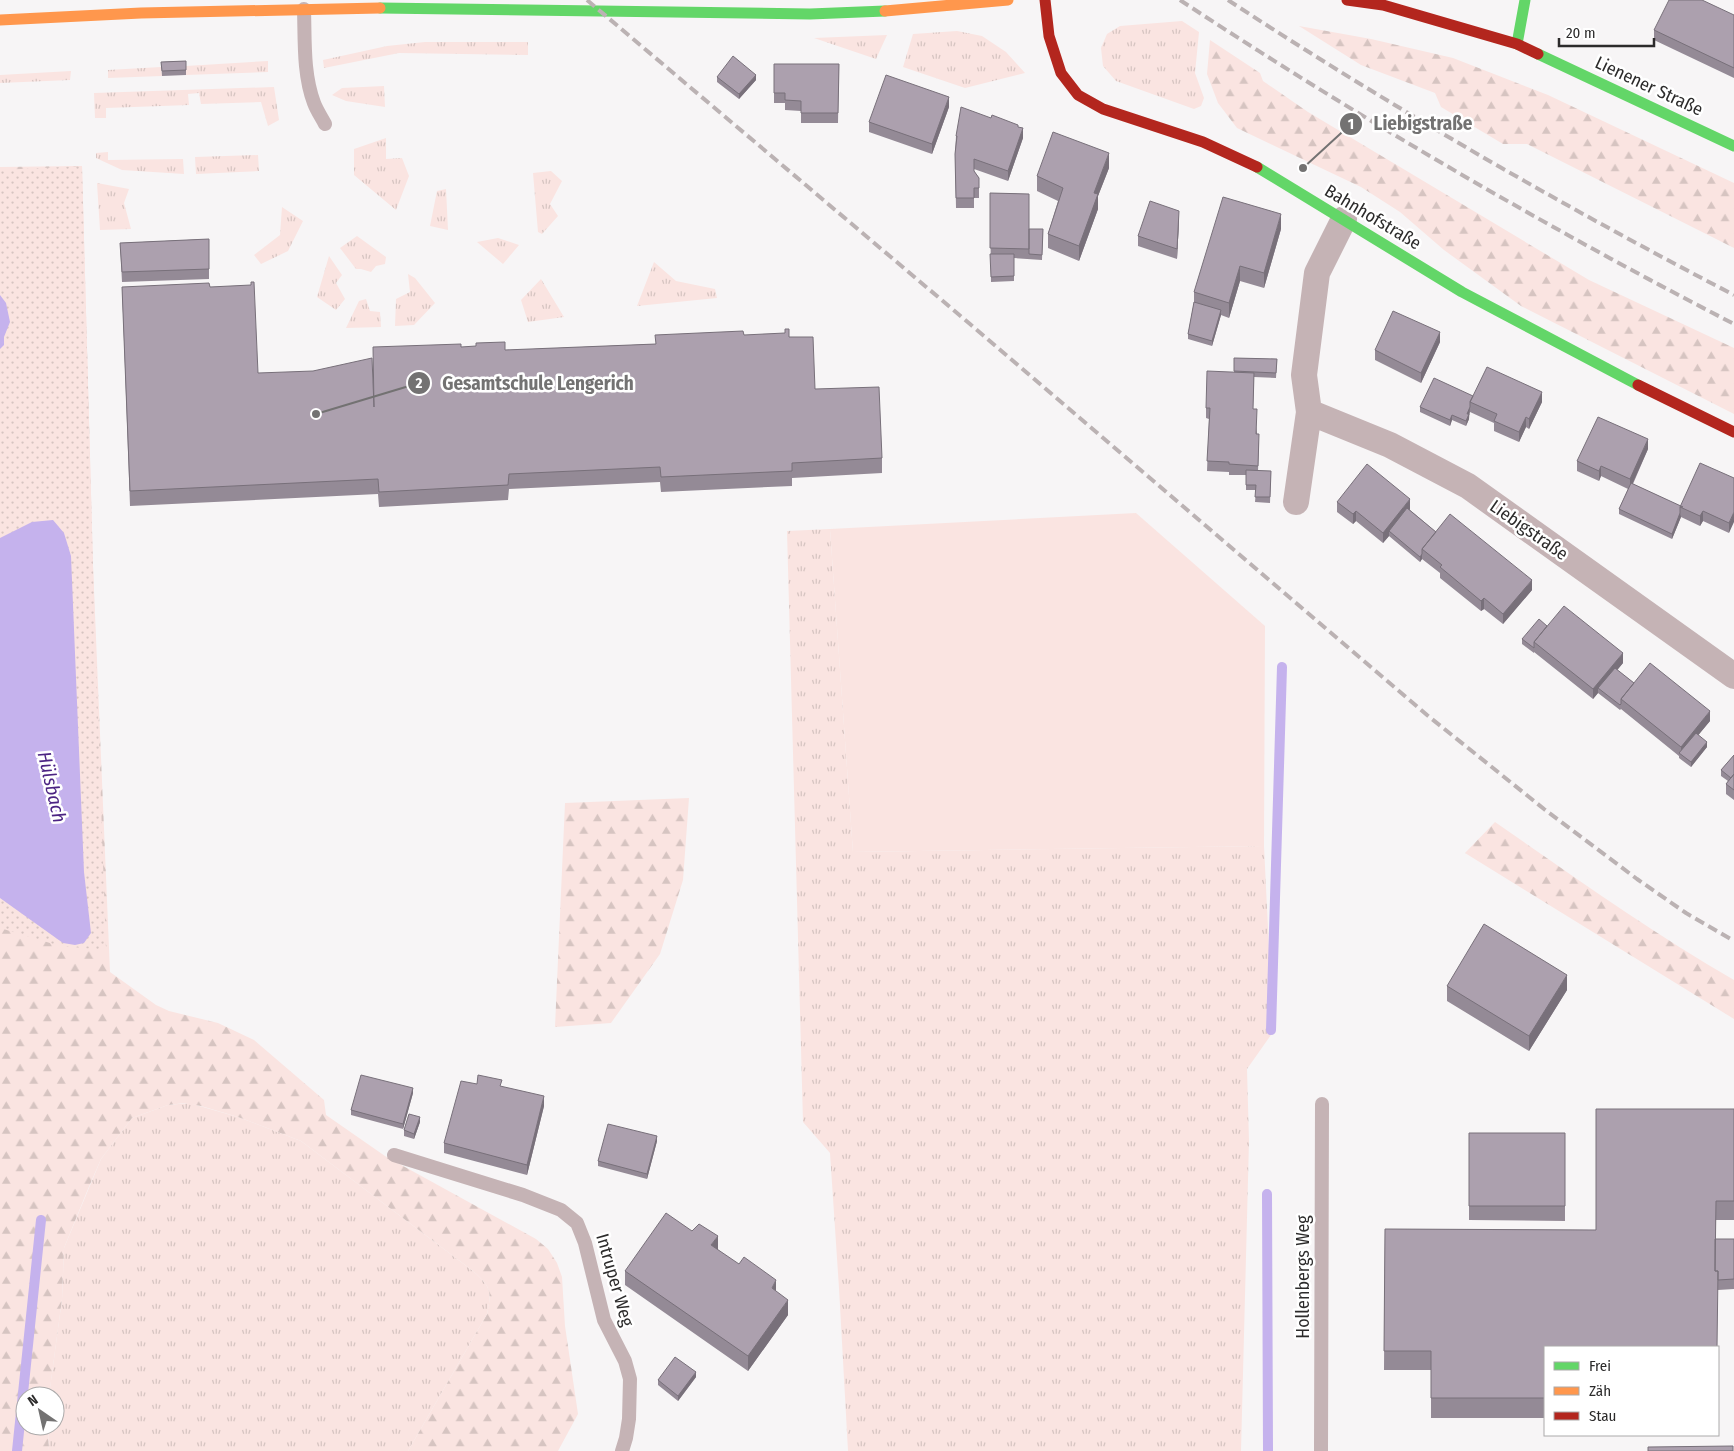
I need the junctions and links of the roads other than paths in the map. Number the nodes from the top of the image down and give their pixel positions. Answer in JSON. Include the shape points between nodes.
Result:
{"nodes":[{"id":1,"x":1008,"y":0,"type":"edge"},
{"id":2,"x":1045,"y":0,"type":"edge"},
{"id":3,"x":1347,"y":0,"type":"edge"},
{"id":4,"x":1525,"y":0,"type":"edge"},
{"id":5,"x":141,"y":7,"type":"edge"},
{"id":6,"x":304,"y":9,"type":"junction"},
{"id":7,"x":0,"y":20,"type":"edge"},
{"id":8,"x":1517,"y":44,"type":"junction"},
{"id":9,"x":325,"y":124,"type":"dead end"},
{"id":10,"x":1734,"y":146,"type":"edge"},
{"id":11,"x":1344,"y":219,"type":"junction"},
{"id":12,"x":1309,"y":412,"type":"junction"},
{"id":13,"x":1734,"y":432,"type":"edge"},
{"id":14,"x":1296,"y":502,"type":"dead end"},
{"id":15,"x":1734,"y":676,"type":"edge"},
{"id":16,"x":1322,"y":1104,"type":"dead end"},
{"id":17,"x":394,"y":1155,"type":"dead end"},
{"id":18,"x":622,"y":1451,"type":"edge"},
{"id":19,"x":1321,"y":1451,"type":"edge"}],
"edges":[{"from":1,"to":6,"type":"street","via":[[810,14]]},
{"from":2,"to":11,"type":"street","name":"Bahnhofstraße","via":[[1049,36],[1061,73],[1078,95],[1104,109],[1224,150]]},
{"from":3,"to":8,"type":"street","name":"Lienener Straße","via":[[1383,6]]},
{"from":4,"to":8,"type":"street"},
{"from":5,"to":6,"type":"street"},
{"from":5,"to":7,"type":"street"},
{"from":6,"to":9,"type":"lane","via":[[308,78],[314,103]]},
{"from":8,"to":10,"type":"street","name":"Lienener Straße"},
{"from":11,"to":12,"type":"street","via":[[1317,273],[1304,375]]},
{"from":11,"to":13,"type":"street","name":"Bahnhofstraße","via":[[1462,292]]},
{"from":12,"to":14,"type":"street"},
{"from":12,"to":15,"type":"street","name":"Liebigstraße","via":[[1390,445],[1468,486]]},
{"from":16,"to":19,"type":"lane","name":"Hollenbergs Weg"},
{"from":17,"to":18,"type":"lane","name":"Intruper Weg","via":[[523,1195],[562,1210],[577,1223],[604,1320],[625,1361],[630,1379],[629,1419]]}]}
